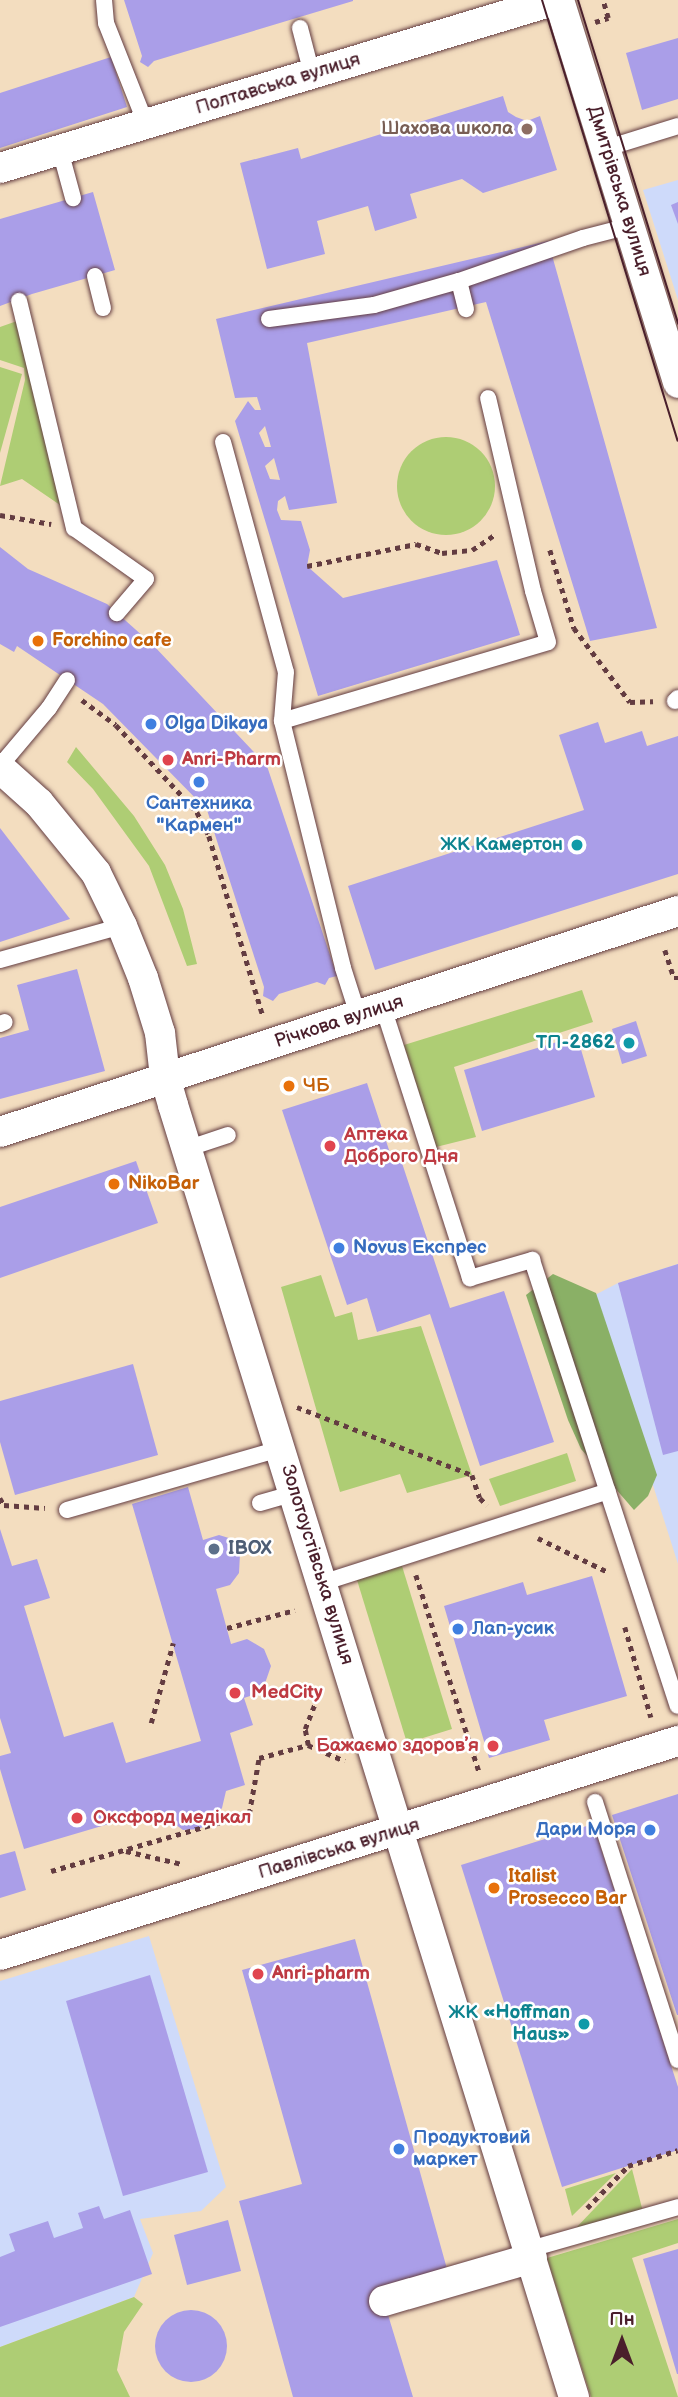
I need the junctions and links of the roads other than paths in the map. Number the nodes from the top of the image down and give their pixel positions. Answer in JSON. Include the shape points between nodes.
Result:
{"nodes":[{"id":1,"x":104,"y":0,"type":"edge"},
{"id":2,"x":558,"y":0,"type":"edge"},
{"id":3,"x":300,"y":28,"type":"dead end"},
{"id":4,"x":312,"y":74,"type":"junction"},
{"id":5,"x":146,"y":124,"type":"junction"},
{"id":6,"x":678,"y":126,"type":"edge"},
{"id":7,"x":607,"y":148,"type":"junction"},
{"id":8,"x":60,"y":150,"type":"junction"},
{"id":9,"x":0,"y":168,"type":"edge"},
{"id":10,"x":73,"y":198,"type":"dead end"},
{"id":11,"x":629,"y":226,"type":"junction"},
{"id":12,"x":95,"y":276,"type":"dead end"},
{"id":13,"x":459,"y":281,"type":"junction"},
{"id":14,"x":19,"y":301,"type":"dead end"},
{"id":15,"x":103,"y":307,"type":"dead end"},
{"id":16,"x":466,"y":309,"type":"dead end"},
{"id":17,"x":269,"y":319,"type":"dead end"},
{"id":18,"x":678,"y":383,"type":"edge"},
{"id":19,"x":488,"y":398,"type":"dead end"},
{"id":20,"x":223,"y":442,"type":"dead end"},
{"id":21,"x":117,"y":613,"type":"dead end"},
{"id":22,"x":67,"y":680,"type":"dead end"},
{"id":23,"x":282,"y":721,"type":"junction"},
{"id":24,"x":0,"y":767,"type":"edge"},
{"id":25,"x":678,"y":911,"type":"edge"},
{"id":26,"x":122,"y":926,"type":"junction"},
{"id":27,"x":0,"y":960,"type":"edge"},
{"id":28,"x":371,"y":1011,"type":"junction"},
{"id":29,"x":165,"y":1077,"type":"junction"},
{"id":30,"x":0,"y":1132,"type":"edge"},
{"id":31,"x":228,"y":1135,"type":"dead end"},
{"id":32,"x":186,"y":1149,"type":"junction"},
{"id":33,"x":280,"y":1449,"type":"junction"},
{"id":34,"x":608,"y":1491,"type":"junction"},
{"id":35,"x":294,"y":1493,"type":"junction"},
{"id":36,"x":260,"y":1503,"type":"dead end"},
{"id":37,"x":67,"y":1510,"type":"road end"},
{"id":38,"x":322,"y":1583,"type":"junction"},
{"id":39,"x":678,"y":1706,"type":"edge"},
{"id":40,"x":678,"y":1741,"type":"edge"},
{"id":41,"x":596,"y":1802,"type":"dead end"},
{"id":42,"x":399,"y":1830,"type":"junction"},
{"id":43,"x":0,"y":1955,"type":"edge"},
{"id":44,"x":678,"y":2060,"type":"edge"},
{"id":45,"x":678,"y":2207,"type":"edge"},
{"id":46,"x":539,"y":2249,"type":"junction"},
{"id":47,"x":384,"y":2301,"type":"dead end"},
{"id":48,"x":575,"y":2397,"type":"edge"}],
"edges":[{"from":1,"to":5,"type":"lane","via":[[106,23]]},
{"from":2,"to":4,"type":"street","name":"Полтавська вулиця"},
{"from":2,"to":7,"type":"street","name":"Дмитрівська вулиця"},
{"from":3,"to":4,"type":"lane"},
{"from":4,"to":5,"type":"street","name":"Полтавська вулиця"},
{"from":5,"to":8,"type":"street","name":"Полтавська вулиця"},
{"from":6,"to":7,"type":"lane"},
{"from":7,"to":11,"type":"street","name":"Дмитрівська вулиця"},
{"from":8,"to":9,"type":"street","name":"Полтавська вулиця"},
{"from":8,"to":10,"type":"lane"},
{"from":11,"to":13,"type":"lane"},
{"from":11,"to":18,"type":"street","name":"Дмитрівська вулиця"},
{"from":12,"to":15,"type":"lane"},
{"from":13,"to":16,"type":"lane"},
{"from":13,"to":17,"type":"lane","via":[[374,305]]},
{"from":14,"to":21,"type":"lane","via":[[74,528],[146,579]]},
{"from":19,"to":23,"type":"lane","via":[[548,642]]},
{"from":20,"to":23,"type":"lane","via":[[286,672]]},
{"from":22,"to":24,"type":"lane"},
{"from":23,"to":28,"type":"lane","via":[[343,968]]},
{"from":24,"to":26,"type":"street","name":"Золотоустівська вулиця","via":[[39,803],[96,873]]},
{"from":25,"to":28,"type":"street","name":"Річкова вулиця"},
{"from":26,"to":27,"type":"lane"},
{"from":26,"to":29,"type":"street","name":"Золотоустівська вулиця","via":[[160,1032]]},
{"from":28,"to":29,"type":"street","name":"Річкова вулиця"},
{"from":28,"to":34,"type":"lane","via":[[470,1278],[532,1260]]},
{"from":29,"to":30,"type":"street","name":"Річкова вулиця"},
{"from":29,"to":32,"type":"street","name":"Золотоустівська вулиця"},
{"from":31,"to":32,"type":"lane"},
{"from":32,"to":33,"type":"street","name":"Золотоустівська вулиця"},
{"from":33,"to":35,"type":"street","name":"Золотоустівська вулиця"},
{"from":33,"to":37,"type":"lane"},
{"from":34,"to":38,"type":"lane"},
{"from":34,"to":39,"type":"lane"},
{"from":35,"to":36,"type":"lane"},
{"from":35,"to":38,"type":"street","name":"Золотоустівська вулиця"},
{"from":38,"to":42,"type":"street","name":"Золотоустівська вулиця"},
{"from":40,"to":42,"type":"street","name":"Павлівська вулиця"},
{"from":41,"to":44,"type":"lane"},
{"from":42,"to":43,"type":"street","name":"Павлівська вулиця"},
{"from":42,"to":46,"type":"street","name":"Золотоустівська вулиця"},
{"from":45,"to":46,"type":"lane"},
{"from":46,"to":47,"type":"street"},
{"from":46,"to":48,"type":"street","name":"Золотоустівська вулиця"}]}
